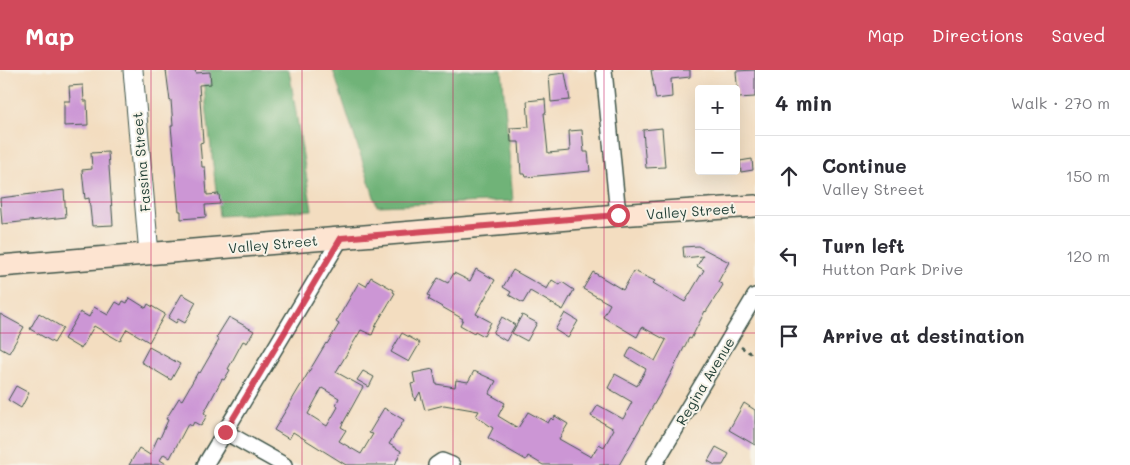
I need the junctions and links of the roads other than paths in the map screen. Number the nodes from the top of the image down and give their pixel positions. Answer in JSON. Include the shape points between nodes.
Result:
{"nodes":[{"id":1,"x":134,"y":70,"type":"edge"},
{"id":2,"x":604,"y":70,"type":"edge"},
{"id":3,"x":755,"y":206,"type":"edge"},
{"id":4,"x":618,"y":215,"type":"junction"},
{"id":5,"x":341,"y":238,"type":"junction"},
{"id":6,"x":149,"y":254,"type":"junction"},
{"id":7,"x":0,"y":266,"type":"edge"},
{"id":8,"x":755,"y":296,"type":"edge"},
{"id":9,"x":225,"y":432,"type":"junction"},
{"id":10,"x":205,"y":465,"type":"edge"},
{"id":11,"x":284,"y":465,"type":"edge"},
{"id":12,"x":436,"y":465,"type":"edge"},
{"id":13,"x":452,"y":465,"type":"edge"},
{"id":14,"x":654,"y":465,"type":"edge"}],
"edges":[{"from":1,"to":6,"type":"street","name":"Fassina Street"},
{"from":2,"to":4,"type":"street"},
{"from":3,"to":4,"type":"main road","name":"Valley Street"},
{"from":4,"to":5,"type":"main road","name":"Valley Street"},
{"from":5,"to":6,"type":"main road","name":"Valley Street"},
{"from":5,"to":9,"type":"street"},
{"from":6,"to":7,"type":"main road","name":"Valley Street"},
{"from":8,"to":14,"type":"street","name":"Regina Avenue"},
{"from":9,"to":10,"type":"street"},
{"from":9,"to":11,"type":"street"},
{"from":12,"to":13,"type":"street","via":[[442,461]]}]}
